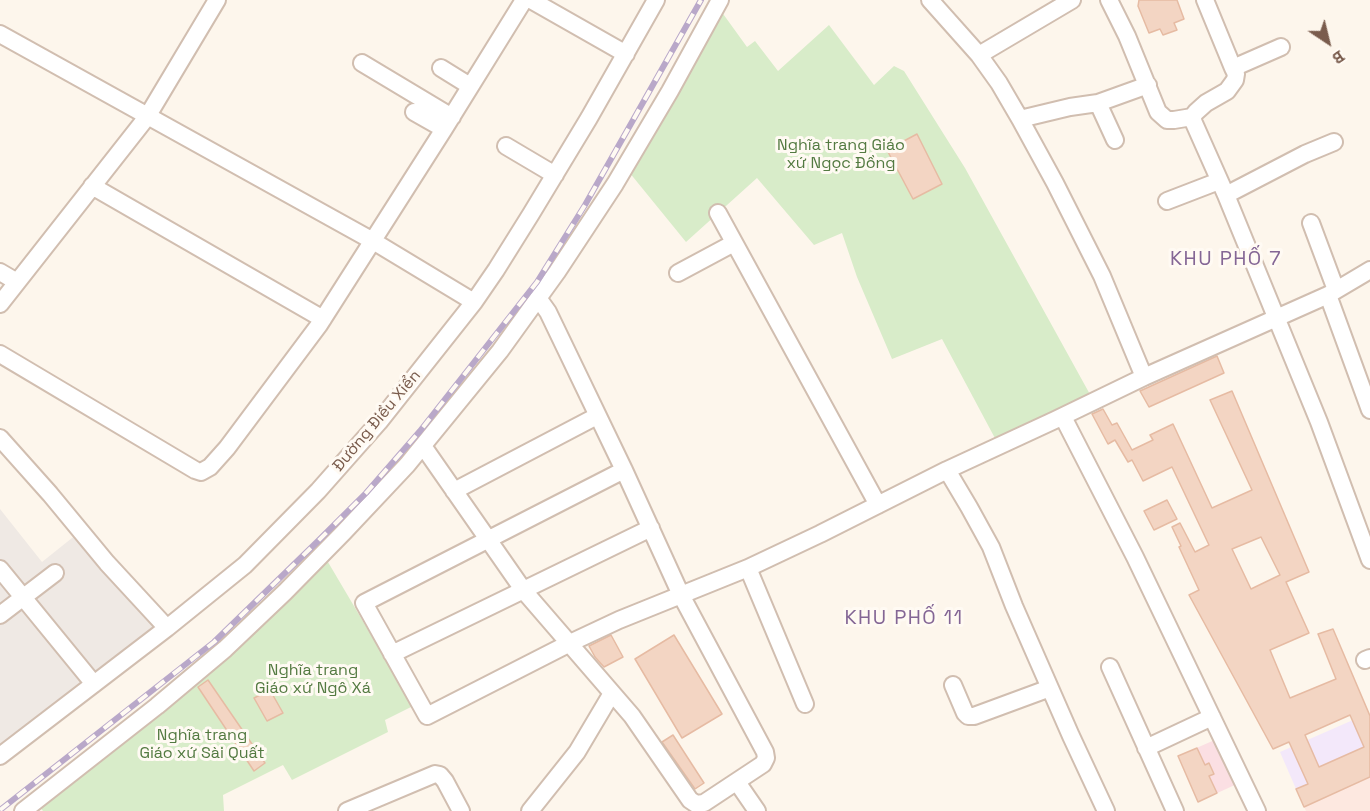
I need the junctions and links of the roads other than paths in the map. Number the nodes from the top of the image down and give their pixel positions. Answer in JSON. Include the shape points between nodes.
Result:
{"nodes":[{"id":1,"x":217,"y":0,"type":"edge"},
{"id":2,"x":524,"y":0,"type":"edge"},
{"id":3,"x":531,"y":0,"type":"edge"},
{"id":4,"x":656,"y":0,"type":"edge"},
{"id":5,"x":720,"y":0,"type":"edge"},
{"id":6,"x":930,"y":0,"type":"edge"},
{"id":7,"x":1072,"y":0,"type":"edge"},
{"id":8,"x":1109,"y":0,"type":"edge"},
{"id":9,"x":1205,"y":0,"type":"edge"},
{"id":10,"x":0,"y":34,"type":"edge"},
{"id":11,"x":1281,"y":47,"type":"dead end"},
{"id":12,"x":626,"y":54,"type":"junction"},
{"id":13,"x":979,"y":55,"type":"junction"},
{"id":14,"x":362,"y":63,"type":"dead end"},
{"id":15,"x":441,"y":68,"type":"dead end"},
{"id":16,"x":1233,"y":68,"type":"junction"},
{"id":17,"x":1148,"y":85,"type":"junction"},
{"id":18,"x":470,"y":86,"type":"junction"},
{"id":19,"x":1098,"y":103,"type":"junction"},
{"id":20,"x":414,"y":112,"type":"dead end"},
{"id":21,"x":147,"y":117,"type":"junction"},
{"id":22,"x":1192,"y":117,"type":"junction"},
{"id":23,"x":1020,"y":119,"type":"junction"},
{"id":24,"x":448,"y":123,"type":"junction"},
{"id":25,"x":1115,"y":140,"type":"dead end"},
{"id":26,"x":1334,"y":141,"type":"dead end"},
{"id":27,"x":506,"y":146,"type":"dead end"},
{"id":28,"x":555,"y":175,"type":"junction"},
{"id":29,"x":93,"y":186,"type":"junction"},
{"id":30,"x":1222,"y":188,"type":"junction"},
{"id":31,"x":1167,"y":201,"type":"dead end"},
{"id":32,"x":717,"y":213,"type":"dead end"},
{"id":33,"x":1311,"y":224,"type":"dead end"},
{"id":34,"x":373,"y":241,"type":"junction"},
{"id":35,"x":734,"y":243,"type":"junction"},
{"id":36,"x":1370,"y":270,"type":"edge"},
{"id":37,"x":0,"y":273,"type":"edge"},
{"id":38,"x":678,"y":273,"type":"dead end"},
{"id":39,"x":17,"y":282,"type":"junction"},
{"id":40,"x":1332,"y":292,"type":"junction"},
{"id":41,"x":538,"y":298,"type":"junction"},
{"id":42,"x":474,"y":302,"type":"junction"},
{"id":43,"x":0,"y":304,"type":"edge"},
{"id":44,"x":1275,"y":318,"type":"junction"},
{"id":45,"x":323,"y":319,"type":"junction"},
{"id":46,"x":0,"y":354,"type":"edge"},
{"id":47,"x":1144,"y":377,"type":"junction"},
{"id":48,"x":1370,"y":410,"type":"edge"},
{"id":49,"x":597,"y":416,"type":"junction"},
{"id":50,"x":1063,"y":417,"type":"junction"},
{"id":51,"x":0,"y":438,"type":"edge"},
{"id":52,"x":423,"y":446,"type":"junction"},
{"id":53,"x":624,"y":470,"type":"junction"},
{"id":54,"x":947,"y":470,"type":"junction"},
{"id":55,"x":454,"y":491,"type":"junction"},
{"id":56,"x":878,"y":505,"type":"junction"},
{"id":57,"x":651,"y":528,"type":"junction"},
{"id":58,"x":488,"y":540,"type":"junction"},
{"id":59,"x":1370,"y":560,"type":"edge"},
{"id":60,"x":0,"y":568,"type":"edge"},
{"id":61,"x":748,"y":568,"type":"junction"},
{"id":62,"x":55,"y":573,"type":"dead end"},
{"id":63,"x":524,"y":591,"type":"junction"},
{"id":64,"x":681,"y":595,"type":"junction"},
{"id":65,"x":24,"y":598,"type":"junction"},
{"id":66,"x":0,"y":615,"type":"edge"},
{"id":67,"x":167,"y":628,"type":"junction"},
{"id":68,"x":570,"y":643,"type":"junction"},
{"id":69,"x":392,"y":654,"type":"junction"},
{"id":70,"x":1110,"y":666,"type":"dead end"},
{"id":71,"x":94,"y":684,"type":"junction"},
{"id":72,"x":953,"y":685,"type":"dead end"},
{"id":73,"x":1050,"y":688,"type":"junction"},
{"id":74,"x":612,"y":693,"type":"junction"},
{"id":75,"x":805,"y":704,"type":"dead end"},
{"id":76,"x":1212,"y":717,"type":"junction"},
{"id":77,"x":1146,"y":748,"type":"junction"},
{"id":78,"x":0,"y":756,"type":"edge"},
{"id":79,"x":737,"y":782,"type":"junction"},
{"id":80,"x":692,"y":808,"type":"edge"},
{"id":81,"x":22,"y":811,"type":"edge"},
{"id":82,"x":347,"y":811,"type":"edge"},
{"id":83,"x":461,"y":811,"type":"edge"},
{"id":84,"x":530,"y":811,"type":"edge"},
{"id":85,"x":757,"y":811,"type":"edge"},
{"id":86,"x":1106,"y":811,"type":"edge"},
{"id":87,"x":1175,"y":811,"type":"edge"},
{"id":88,"x":1257,"y":811,"type":"edge"}],
"edges":[{"from":1,"to":21,"type":"street"},
{"from":2,"to":18,"type":"street"},
{"from":3,"to":12,"type":"street"},
{"from":4,"to":12,"type":"street","name":"Đường Điều Xiển"},
{"from":5,"to":41,"type":"street","via":[[615,184]]},
{"from":6,"to":13,"type":"street"},
{"from":7,"to":13,"type":"street"},
{"from":8,"to":17,"type":"street"},
{"from":9,"to":16,"type":"street"},
{"from":10,"to":21,"type":"street"},
{"from":11,"to":16,"type":"street"},
{"from":12,"to":28,"type":"street","name":"Đường Điều Xiển"},
{"from":13,"to":23,"type":"street"},
{"from":14,"to":24,"type":"street"},
{"from":15,"to":18,"type":"street"},
{"from":16,"to":22,"type":"street","via":[[1235,81],[1227,91]]},
{"from":17,"to":19,"type":"street"},
{"from":17,"to":22,"type":"street","via":[[1162,117]]},
{"from":18,"to":24,"type":"street"},
{"from":19,"to":23,"type":"street"},
{"from":19,"to":25,"type":"street"},
{"from":20,"to":24,"type":"street"},
{"from":21,"to":29,"type":"street"},
{"from":21,"to":34,"type":"street"},
{"from":22,"to":30,"type":"street"},
{"from":23,"to":47,"type":"street","via":[[1102,276]]},
{"from":24,"to":34,"type":"street"},
{"from":26,"to":30,"type":"street"},
{"from":27,"to":28,"type":"street"},
{"from":28,"to":42,"type":"street","name":"Đường Điều Xiển"},
{"from":29,"to":39,"type":"street"},
{"from":29,"to":45,"type":"street"},
{"from":30,"to":31,"type":"street"},
{"from":30,"to":44,"type":"street"},
{"from":32,"to":35,"type":"street"},
{"from":33,"to":40,"type":"street"},
{"from":34,"to":42,"type":"street"},
{"from":34,"to":45,"type":"street"},
{"from":35,"to":38,"type":"street"},
{"from":35,"to":56,"type":"street"},
{"from":36,"to":40,"type":"street"},
{"from":37,"to":39,"type":"street"},
{"from":39,"to":43,"type":"street"},
{"from":40,"to":44,"type":"street"},
{"from":40,"to":48,"type":"street"},
{"from":41,"to":49,"type":"street"},
{"from":41,"to":52,"type":"street"},
{"from":42,"to":67,"type":"street","name":"Đường Điều Xiển","via":[[379,422],[318,491],[245,565]]},
{"from":44,"to":47,"type":"street"},
{"from":44,"to":59,"type":"street"},
{"from":45,"to":46,"type":"street","via":[[227,448],[201,472]]},
{"from":47,"to":50,"type":"street"},
{"from":49,"to":53,"type":"street"},
{"from":49,"to":55,"type":"street"},
{"from":50,"to":54,"type":"street"},
{"from":50,"to":76,"type":"street"},
{"from":51,"to":67,"type":"street"},
{"from":52,"to":55,"type":"street"},
{"from":52,"to":81,"type":"street","via":[[343,533],[225,649]]},
{"from":53,"to":57,"type":"street"},
{"from":53,"to":58,"type":"street"},
{"from":54,"to":56,"type":"street"},
{"from":54,"to":73,"type":"street","via":[[991,547]]},
{"from":55,"to":58,"type":"street"},
{"from":56,"to":61,"type":"street"},
{"from":57,"to":63,"type":"street"},
{"from":57,"to":64,"type":"street"},
{"from":58,"to":63,"type":"street"},
{"from":58,"to":69,"type":"street","via":[[364,603]]},
{"from":60,"to":65,"type":"street"},
{"from":61,"to":64,"type":"street"},
{"from":61,"to":75,"type":"street"},
{"from":62,"to":65,"type":"street"},
{"from":63,"to":68,"type":"street"},
{"from":63,"to":69,"type":"street"},
{"from":64,"to":68,"type":"street"},
{"from":64,"to":79,"type":"street","via":[[765,752],[763,764]]},
{"from":65,"to":66,"type":"street"},
{"from":65,"to":71,"type":"street"},
{"from":67,"to":71,"type":"street","name":"Đường Điều Xiển"},
{"from":68,"to":69,"type":"street","via":[[428,716]]},
{"from":68,"to":74,"type":"street"},
{"from":70,"to":77,"type":"street"},
{"from":71,"to":78,"type":"street","name":"Đường Điều Xiển"},
{"from":72,"to":73,"type":"street","via":[[968,716]]},
{"from":73,"to":86,"type":"street"},
{"from":74,"to":80,"type":"street","via":[[632,716]]},
{"from":74,"to":84,"type":"street","via":[[577,752]]},
{"from":76,"to":77,"type":"street"},
{"from":76,"to":88,"type":"street"},
{"from":77,"to":87,"type":"street"},
{"from":79,"to":80,"type":"street"},
{"from":79,"to":85,"type":"street"},
{"from":82,"to":83,"type":"street","via":[[435,774],[445,781]]}]}
